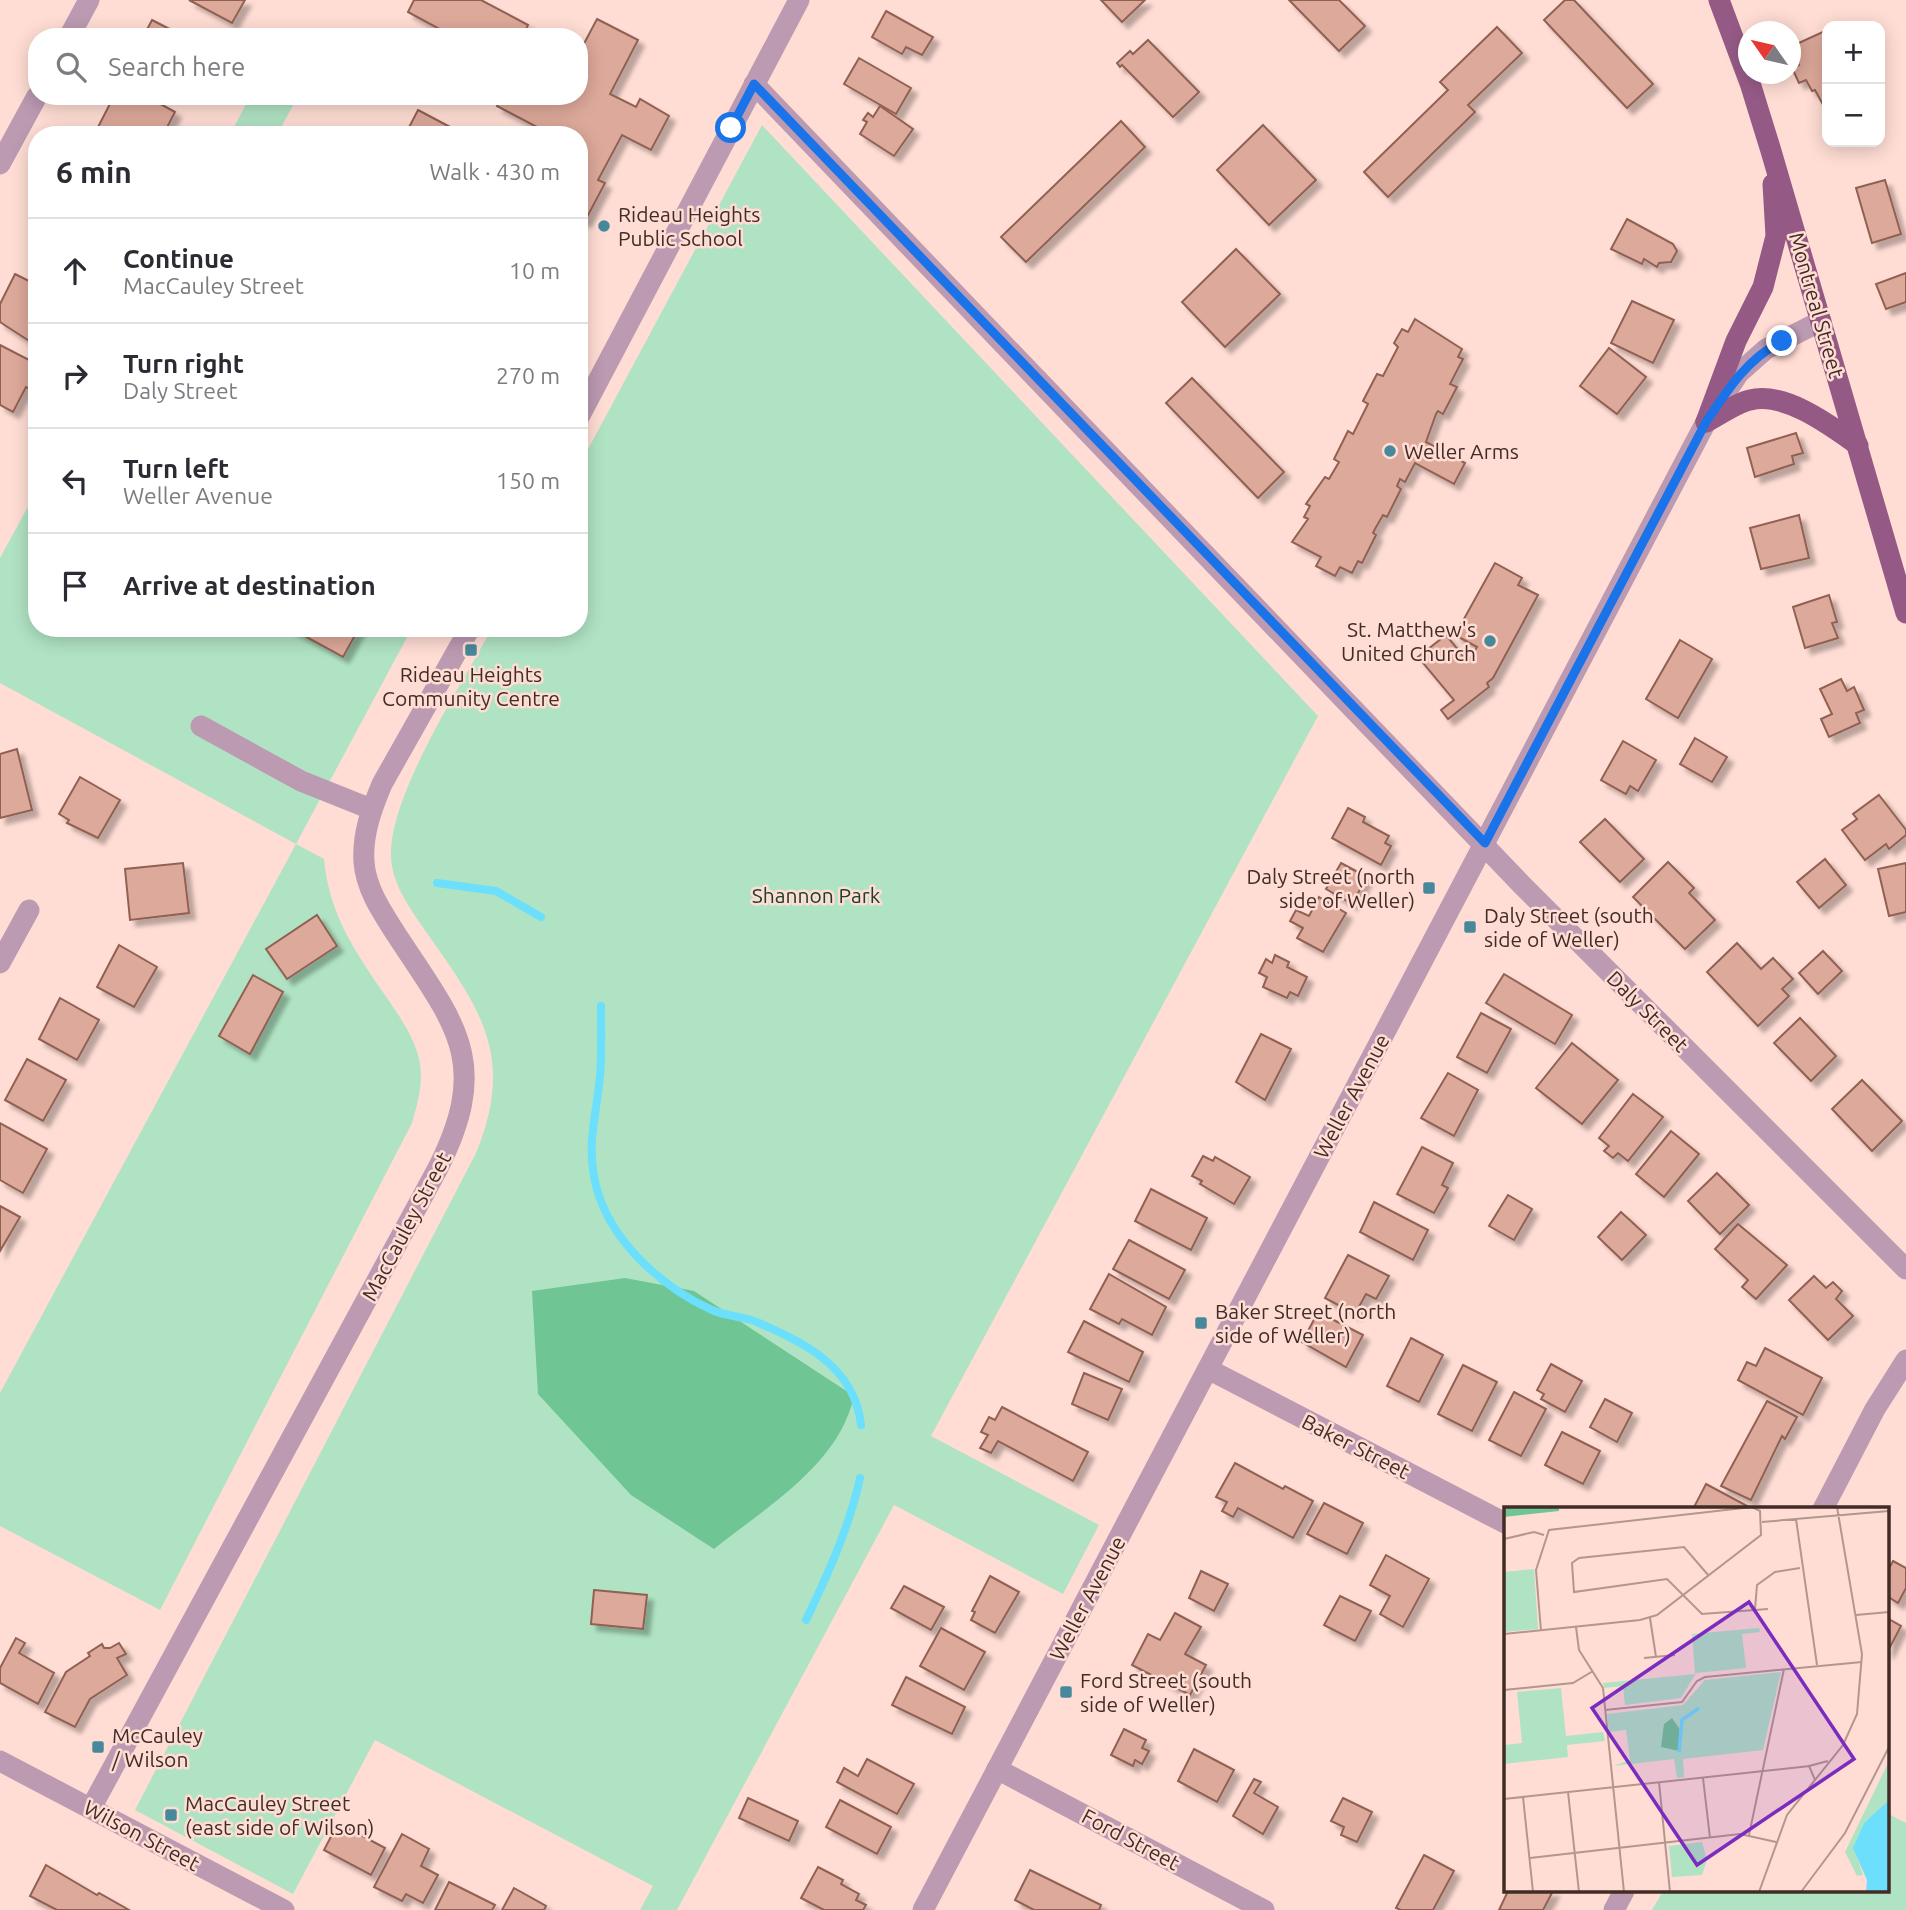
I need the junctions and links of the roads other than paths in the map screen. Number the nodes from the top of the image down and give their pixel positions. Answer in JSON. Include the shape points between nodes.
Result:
{"nodes":[{"id":1,"x":89,"y":0,"type":"edge"},
{"id":2,"x":799,"y":0,"type":"edge"},
{"id":3,"x":1718,"y":0,"type":"edge"},
{"id":4,"x":74,"y":28,"type":"edge"},
{"id":5,"x":754,"y":84,"type":"junction"},
{"id":6,"x":32,"y":105,"type":"edge"},
{"id":7,"x":1771,"y":151,"type":"junction"},
{"id":8,"x":0,"y":164,"type":"edge"},
{"id":9,"x":1821,"y":321,"type":"junction"},
{"id":10,"x":588,"y":400,"type":"edge"},
{"id":11,"x":1706,"y":422,"type":"junction"},
{"id":12,"x":1858,"y":445,"type":"junction"},
{"id":13,"x":1906,"y":613,"type":"edge"},
{"id":14,"x":465,"y":637,"type":"edge"},
{"id":15,"x":201,"y":726,"type":"dead end"},
{"id":16,"x":371,"y":809,"type":"junction"},
{"id":17,"x":1485,"y":843,"type":"junction"},
{"id":18,"x":29,"y":910,"type":"dead end"},
{"id":19,"x":0,"y":963,"type":"edge"},
{"id":20,"x":1906,"y":1269,"type":"edge"},
{"id":21,"x":1906,"y":1360,"type":"edge"},
{"id":22,"x":1208,"y":1368,"type":"junction"},
{"id":23,"x":1824,"y":1507,"type":"edge"},
{"id":24,"x":1504,"y":1522,"type":"edge"},
{"id":25,"x":0,"y":1761,"type":"edge"},
{"id":26,"x":997,"y":1769,"type":"junction"},
{"id":27,"x":91,"y":1808,"type":"junction"},
{"id":28,"x":1623,"y":1892,"type":"edge"},
{"id":29,"x":284,"y":1910,"type":"edge"},
{"id":30,"x":923,"y":1910,"type":"edge"},
{"id":31,"x":1264,"y":1910,"type":"edge"},
{"id":32,"x":1614,"y":1910,"type":"edge"}],
"edges":[{"from":1,"to":4,"type":"street"},
{"from":2,"to":5,"type":"street"},
{"from":3,"to":7,"type":"main road","name":"Montreal Street"},
{"from":5,"to":10,"type":"street"},
{"from":5,"to":17,"type":"street","name":"Daly Street"},
{"from":6,"to":8,"type":"street"},
{"from":7,"to":9,"type":"main road","name":"Montreal Street"},
{"from":7,"to":11,"type":"main road","via":[[1776,236],[1763,287],[1736,341]]},
{"from":9,"to":11,"type":"street","name":"Weller Avenue","via":[[1757,357]]},
{"from":9,"to":12,"type":"main road","name":"Montreal Street"},
{"from":11,"to":12,"type":"main road","via":[[1751,399],[1786,403],[1825,421]]},
{"from":11,"to":17,"type":"street","name":"Weller Avenue"},
{"from":12,"to":13,"type":"main road","name":"Montreal Street"},
{"from":14,"to":16,"type":"street","name":"MacCauley Street"},
{"from":15,"to":16,"type":"street","via":[[301,781]]},
{"from":16,"to":27,"type":"street","name":"MacCauley Street","via":[[366,875],[383,914],[456,1031],[466,1075],[459,1119],[438,1168]]},
{"from":17,"to":20,"type":"street","name":"Daly Street"},
{"from":17,"to":22,"type":"street","name":"Weller Avenue"},
{"from":18,"to":19,"type":"street"},
{"from":21,"to":23,"type":"street"},
{"from":22,"to":24,"type":"street","name":"Baker Street"},
{"from":22,"to":26,"type":"street","name":"Weller Avenue"},
{"from":25,"to":27,"type":"street","name":"Wilson Street"},
{"from":26,"to":30,"type":"street","name":"Weller Avenue"},
{"from":26,"to":31,"type":"street","name":"Ford Street"},
{"from":27,"to":29,"type":"street","name":"Wilson Street"},
{"from":28,"to":32,"type":"street"}]}
